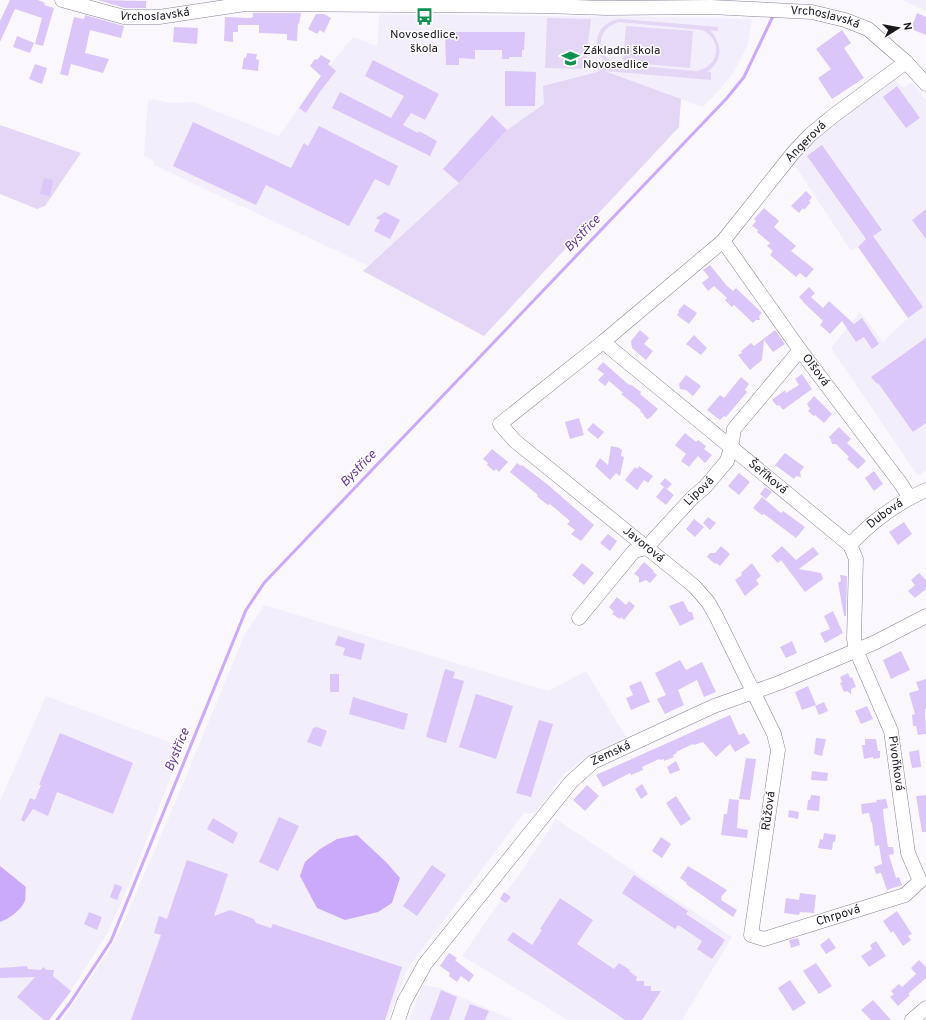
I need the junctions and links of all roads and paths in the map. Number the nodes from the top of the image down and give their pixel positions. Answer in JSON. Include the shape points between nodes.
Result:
{"nodes":[{"id":1,"x":62,"y":0,"type":"edge"},
{"id":2,"x":245,"y":2,"type":"edge"},
{"id":3,"x":327,"y":2,"type":"edge"},
{"id":4,"x":544,"y":3,"type":"edge"},
{"id":5,"x":194,"y":6,"type":"edge"},
{"id":6,"x":906,"y":62,"type":"junction"},
{"id":7,"x":926,"y":84,"type":"edge"},
{"id":8,"x":723,"y":241,"type":"junction"},
{"id":9,"x":603,"y":342,"type":"junction"},
{"id":10,"x":800,"y":350,"type":"junction"},
{"id":11,"x":500,"y":424,"type":"joint"},
{"id":12,"x":731,"y":448,"type":"junction"},
{"id":13,"x":926,"y":490,"type":"edge"},
{"id":14,"x":910,"y":498,"type":"junction"},
{"id":15,"x":850,"y":545,"type":"junction"},
{"id":16,"x":646,"y":548,"type":"junction"},
{"id":17,"x":926,"y":616,"type":"edge"},
{"id":18,"x":579,"y":618,"type":"dead end"},
{"id":19,"x":856,"y":650,"type":"junction"},
{"id":20,"x":753,"y":692,"type":"junction"},
{"id":21,"x":923,"y":881,"type":"edge"},
{"id":22,"x":751,"y":935,"type":"joint"},
{"id":23,"x":926,"y":1008,"type":"edge"},
{"id":24,"x":398,"y":1020,"type":"edge"},
{"id":25,"x":912,"y":1020,"type":"edge"}],
"edges":[{"from":1,"to":5,"type":"street","name":"Vrchoslavská","via":[[124,17],[158,17]]},
{"from":2,"to":3,"type":"street","name":"Vrchoslavská"},
{"from":2,"to":5,"type":"street","name":"Vrchoslavská"},
{"from":3,"to":4,"type":"street","name":"Vrchoslavská","via":[[378,6]]},
{"from":4,"to":6,"type":"street","name":"Vrchoslavská","via":[[607,8],[711,7],[812,12],[845,20],[868,30]]},
{"from":6,"to":7,"type":"street","name":"Vrchoslavská"},
{"from":6,"to":8,"type":"street","name":"Angerová","via":[[810,135]]},
{"from":8,"to":9,"type":"street","name":"Angerová"},
{"from":8,"to":10,"type":"street","name":"Olšová"},
{"from":9,"to":11,"type":"street","name":"Angerová"},
{"from":9,"to":12,"type":"street","name":"Šeříková"},
{"from":10,"to":12,"type":"street","name":"Lipová","via":[[734,429]]},
{"from":10,"to":14,"type":"street","name":"Olšová"},
{"from":11,"to":16,"type":"street","name":"Javorová","via":[[515,441]]},
{"from":12,"to":15,"type":"street","name":"Šeříková"},
{"from":12,"to":16,"type":"street","name":"Lipová","via":[[727,461],[705,487]]},
{"from":13,"to":14,"type":"street","name":"Dubová"},
{"from":14,"to":15,"type":"street","name":"Dubová","via":[[862,532]]},
{"from":15,"to":19,"type":"street","via":[[856,559]]},
{"from":16,"to":18,"type":"street","name":"Lipová","via":[[634,551]]},
{"from":16,"to":20,"type":"street","name":"Javorová","via":[[694,586],[708,602]]},
{"from":17,"to":19,"type":"street","name":"Zemská"},
{"from":19,"to":20,"type":"street","name":"Zemská"},
{"from":19,"to":21,"type":"street","name":"Pivoňková","via":[[891,731],[908,853]]},
{"from":20,"to":22,"type":"street","name":"Růžová","via":[[774,734],[778,750]]},
{"from":20,"to":24,"type":"street","name":"Zemská","via":[[714,706],[593,762],[571,782],[425,964],[404,1002]]},
{"from":21,"to":22,"type":"street","name":"Chrpová","via":[[905,895],[764,939]]},
{"from":23,"to":25,"type":"street"}]}
